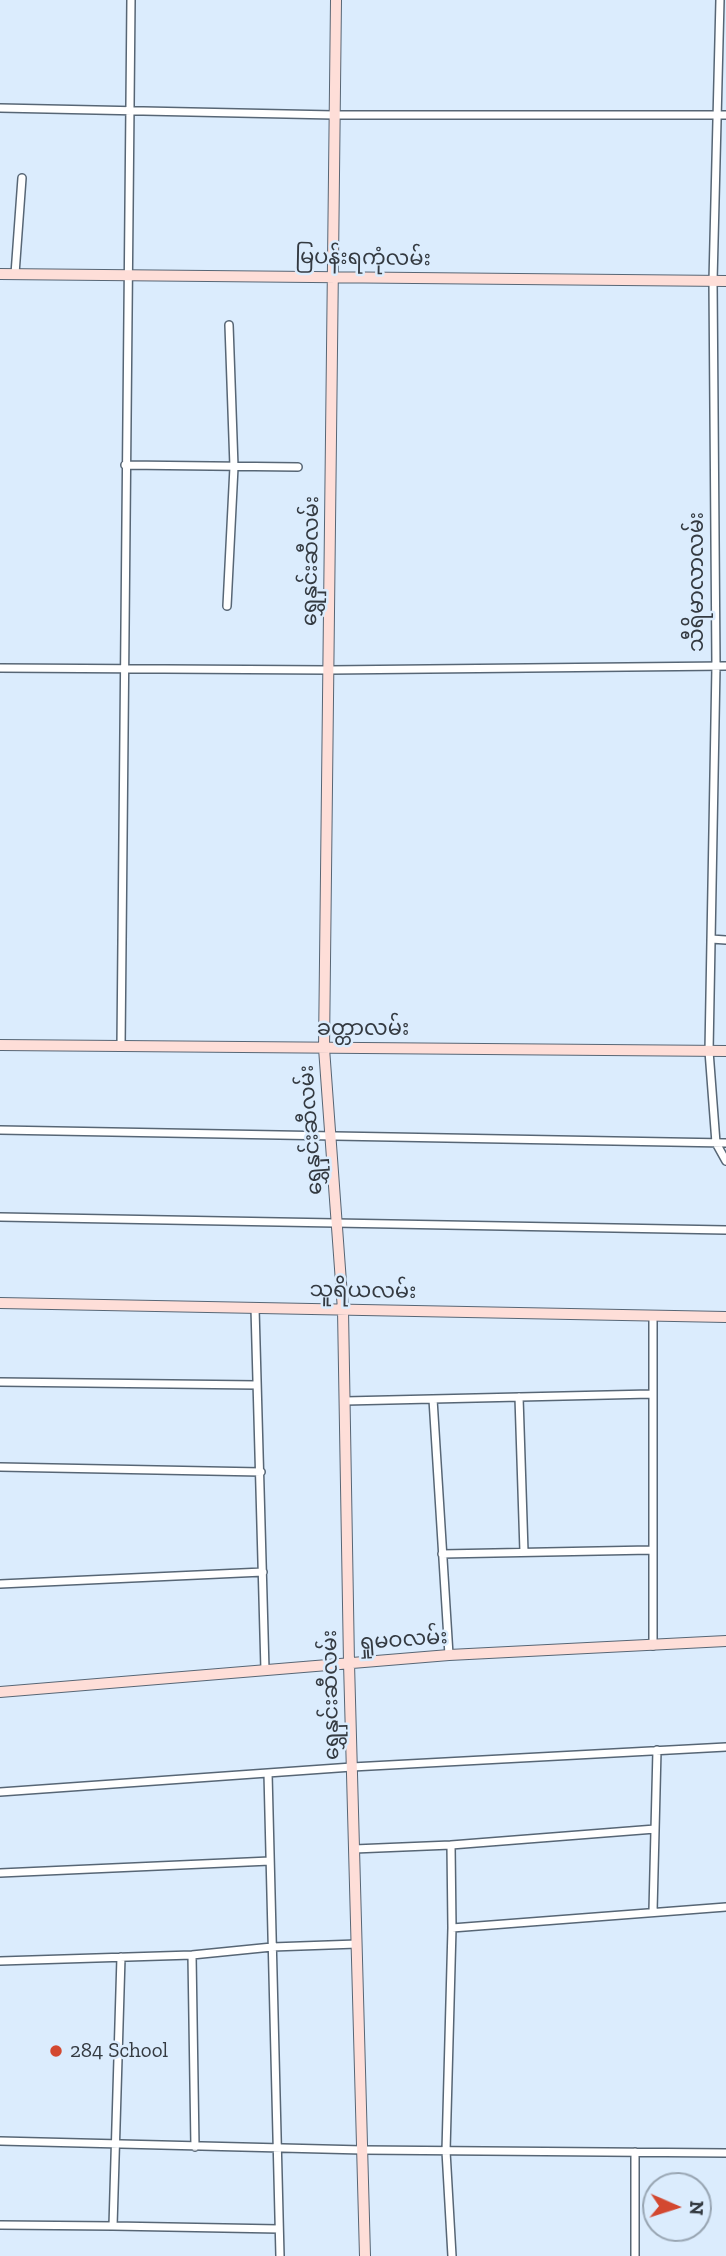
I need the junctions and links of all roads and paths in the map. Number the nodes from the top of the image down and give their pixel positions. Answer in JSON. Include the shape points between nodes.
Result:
{"nodes":[{"id":1,"x":131,"y":0,"type":"edge"},
{"id":2,"x":336,"y":0,"type":"edge"},
{"id":3,"x":720,"y":0,"type":"edge"},
{"id":4,"x":0,"y":108,"type":"edge"},
{"id":5,"x":130,"y":110,"type":"junction"},
{"id":6,"x":334,"y":114,"type":"junction"},
{"id":7,"x":723,"y":115,"type":"edge"},
{"id":8,"x":22,"y":178,"type":"dead end"},
{"id":9,"x":0,"y":274,"type":"edge"},
{"id":10,"x":15,"y":274,"type":"junction"},
{"id":11,"x":127,"y":275,"type":"junction"},
{"id":12,"x":334,"y":277,"type":"junction"},
{"id":13,"x":713,"y":281,"type":"junction"},
{"id":14,"x":726,"y":281,"type":"edge"},
{"id":15,"x":229,"y":325,"type":"dead end"},
{"id":16,"x":125,"y":465,"type":"junction"},
{"id":17,"x":234,"y":467,"type":"junction"},
{"id":18,"x":298,"y":467,"type":"dead end"},
{"id":19,"x":228,"y":606,"type":"dead end"},
{"id":20,"x":716,"y":666,"type":"junction"},
{"id":21,"x":726,"y":666,"type":"edge"},
{"id":22,"x":0,"y":668,"type":"edge"},
{"id":23,"x":124,"y":670,"type":"junction"},
{"id":24,"x":329,"y":670,"type":"junction"},
{"id":25,"x":711,"y":939,"type":"junction"},
{"id":26,"x":726,"y":940,"type":"edge"},
{"id":27,"x":0,"y":1045,"type":"edge"},
{"id":28,"x":121,"y":1046,"type":"junction"},
{"id":29,"x":324,"y":1048,"type":"junction"},
{"id":30,"x":709,"y":1051,"type":"junction"},
{"id":31,"x":726,"y":1051,"type":"edge"},
{"id":32,"x":0,"y":1130,"type":"edge"},
{"id":33,"x":331,"y":1136,"type":"junction"},
{"id":34,"x":716,"y":1143,"type":"junction"},
{"id":35,"x":726,"y":1143,"type":"edge"},
{"id":36,"x":726,"y":1161,"type":"edge"},
{"id":37,"x":0,"y":1217,"type":"edge"},
{"id":38,"x":337,"y":1225,"type":"junction"},
{"id":39,"x":726,"y":1230,"type":"edge"},
{"id":40,"x":0,"y":1303,"type":"edge"},
{"id":41,"x":254,"y":1308,"type":"junction"},
{"id":42,"x":343,"y":1310,"type":"junction"},
{"id":43,"x":653,"y":1316,"type":"junction"},
{"id":44,"x":726,"y":1317,"type":"edge"},
{"id":45,"x":0,"y":1382,"type":"edge"},
{"id":46,"x":257,"y":1385,"type":"junction"},
{"id":47,"x":651,"y":1394,"type":"junction"},
{"id":48,"x":519,"y":1397,"type":"junction"},
{"id":49,"x":433,"y":1399,"type":"junction"},
{"id":50,"x":345,"y":1401,"type":"junction"},
{"id":51,"x":0,"y":1466,"type":"edge"},
{"id":52,"x":261,"y":1472,"type":"junction"},
{"id":53,"x":651,"y":1550,"type":"junction"},
{"id":54,"x":524,"y":1552,"type":"junction"},
{"id":55,"x":442,"y":1554,"type":"junction"},
{"id":56,"x":263,"y":1572,"type":"junction"},
{"id":57,"x":0,"y":1584,"type":"edge"},
{"id":58,"x":726,"y":1641,"type":"edge"},
{"id":59,"x":653,"y":1646,"type":"junction"},
{"id":60,"x":449,"y":1656,"type":"junction"},
{"id":61,"x":349,"y":1662,"type":"junction"},
{"id":62,"x":265,"y":1670,"type":"junction"},
{"id":63,"x":0,"y":1692,"type":"edge"},
{"id":64,"x":726,"y":1747,"type":"edge"},
{"id":65,"x":657,"y":1750,"type":"junction"},
{"id":66,"x":352,"y":1767,"type":"junction"},
{"id":67,"x":268,"y":1773,"type":"junction"},
{"id":68,"x":0,"y":1791,"type":"edge"},
{"id":69,"x":655,"y":1829,"type":"junction"},
{"id":70,"x":451,"y":1845,"type":"junction"},
{"id":71,"x":354,"y":1849,"type":"junction"},
{"id":72,"x":270,"y":1861,"type":"junction"},
{"id":73,"x":0,"y":1873,"type":"edge"},
{"id":74,"x":726,"y":1907,"type":"edge"},
{"id":75,"x":653,"y":1911,"type":"junction"},
{"id":76,"x":452,"y":1928,"type":"junction"},
{"id":77,"x":357,"y":1944,"type":"junction"},
{"id":78,"x":272,"y":1947,"type":"junction"},
{"id":79,"x":191,"y":1955,"type":"junction"},
{"id":80,"x":121,"y":1957,"type":"junction"},
{"id":81,"x":0,"y":1961,"type":"edge"},
{"id":82,"x":0,"y":2141,"type":"edge"},
{"id":83,"x":113,"y":2142,"type":"junction"},
{"id":84,"x":195,"y":2147,"type":"junction"},
{"id":85,"x":278,"y":2148,"type":"junction"},
{"id":86,"x":362,"y":2150,"type":"junction"},
{"id":87,"x":446,"y":2151,"type":"junction"},
{"id":88,"x":635,"y":2152,"type":"junction"},
{"id":89,"x":726,"y":2153,"type":"edge"},
{"id":90,"x":0,"y":2225,"type":"edge"},
{"id":91,"x":113,"y":2226,"type":"junction"},
{"id":92,"x":279,"y":2229,"type":"junction"},
{"id":93,"x":279,"y":2256,"type":"edge"},
{"id":94,"x":365,"y":2256,"type":"edge"},
{"id":95,"x":452,"y":2256,"type":"edge"},
{"id":96,"x":635,"y":2256,"type":"edge"}],
"edges":[{"from":1,"to":5,"type":"street"},
{"from":2,"to":6,"type":"street","name":"ရွှေနှင်းဆီလမ်း"},
{"from":3,"to":7,"type":"street","name":"သီရိမာလာလမ်း"},
{"from":4,"to":5,"type":"street"},
{"from":5,"to":6,"type":"street"},
{"from":5,"to":11,"type":"street"},
{"from":6,"to":7,"type":"street"},
{"from":6,"to":12,"type":"street","name":"ရွှေနှင်းဆီလမ်း"},
{"from":7,"to":13,"type":"street","name":"သီရိမာလာလမ်း"},
{"from":8,"to":10,"type":"street"},
{"from":9,"to":10,"type":"street","name":"မြပန်းရကုံလမ်း"},
{"from":10,"to":11,"type":"street","name":"မြပန်းရကုံလမ်း"},
{"from":11,"to":12,"type":"street","name":"မြပန်းရကုံလမ်း"},
{"from":11,"to":16,"type":"street"},
{"from":12,"to":13,"type":"street","name":"မြပန်းရကုံလမ်း"},
{"from":12,"to":24,"type":"street","name":"ရွှေနှင်းဆီလမ်း"},
{"from":13,"to":14,"type":"street","name":"မြပန်းရကုံလမ်း"},
{"from":13,"to":20,"type":"street","name":"သီရိမာလာလမ်း"},
{"from":15,"to":17,"type":"street"},
{"from":16,"to":17,"type":"street"},
{"from":16,"to":23,"type":"street"},
{"from":17,"to":18,"type":"street"},
{"from":17,"to":19,"type":"street"},
{"from":20,"to":21,"type":"street"},
{"from":20,"to":24,"type":"street"},
{"from":20,"to":25,"type":"street","name":"သီရိမာလာလမ်း"},
{"from":22,"to":23,"type":"street"},
{"from":23,"to":24,"type":"street"},
{"from":23,"to":28,"type":"street"},
{"from":24,"to":29,"type":"street","name":"ရွှေနှင်းဆီလမ်း"},
{"from":25,"to":26,"type":"street"},
{"from":25,"to":30,"type":"street","name":"သီရိမာလာလမ်း"},
{"from":27,"to":28,"type":"street","name":"ခတ္တာလမ်း"},
{"from":28,"to":29,"type":"street","name":"ခတ္တာလမ်း"},
{"from":29,"to":30,"type":"street","name":"ခတ္တာလမ်း"},
{"from":29,"to":33,"type":"street","name":"ရွှေနှင်းဆီလမ်း"},
{"from":30,"to":31,"type":"street","name":"ခတ္တာလမ်း"},
{"from":30,"to":34,"type":"street","name":"သီရိမာလာလမ်း"},
{"from":32,"to":33,"type":"street"},
{"from":33,"to":34,"type":"street"},
{"from":33,"to":38,"type":"street","name":"ရွှေနှင်းဆီလမ်း"},
{"from":34,"to":35,"type":"street"},
{"from":34,"to":36,"type":"street","name":"သီရိမာလာလမ်း"},
{"from":37,"to":38,"type":"street"},
{"from":38,"to":39,"type":"street"},
{"from":38,"to":42,"type":"street","name":"ရွှေနှင်းဆီလမ်း"},
{"from":40,"to":41,"type":"street","name":"သူရိယလမ်း"},
{"from":41,"to":42,"type":"street","name":"သူရိယလမ်း"},
{"from":41,"to":46,"type":"street"},
{"from":42,"to":43,"type":"street","name":"သူရိယလမ်း"},
{"from":42,"to":50,"type":"street","name":"ရွှေနှင်းဆီလမ်း"},
{"from":43,"to":44,"type":"street","name":"သူရိယလမ်း"},
{"from":43,"to":47,"type":"street"},
{"from":45,"to":46,"type":"street"},
{"from":46,"to":52,"type":"street"},
{"from":47,"to":48,"type":"street"},
{"from":47,"to":53,"type":"street"},
{"from":48,"to":49,"type":"street"},
{"from":48,"to":54,"type":"street"},
{"from":49,"to":50,"type":"street"},
{"from":49,"to":55,"type":"street"},
{"from":50,"to":61,"type":"street","name":"ရွှေနှင်းဆီလမ်း"},
{"from":51,"to":52,"type":"street"},
{"from":52,"to":56,"type":"street"},
{"from":53,"to":54,"type":"street"},
{"from":53,"to":59,"type":"street"},
{"from":54,"to":55,"type":"street"},
{"from":55,"to":60,"type":"street"},
{"from":56,"to":57,"type":"street"},
{"from":56,"to":62,"type":"street"},
{"from":58,"to":59,"type":"street","name":"ရှုမဝလမ်း"},
{"from":59,"to":60,"type":"street","name":"ရှုမဝလမ်း"},
{"from":60,"to":61,"type":"street","name":"ရှုမဝလမ်း"},
{"from":61,"to":62,"type":"street","name":"ရှုမဝလမ်း"},
{"from":61,"to":66,"type":"street","name":"ရွှေနှင်းဆီလမ်း"},
{"from":62,"to":63,"type":"street","name":"ရှုမဝလမ်း"},
{"from":64,"to":65,"type":"street"},
{"from":65,"to":66,"type":"street"},
{"from":65,"to":69,"type":"street"},
{"from":66,"to":67,"type":"street"},
{"from":66,"to":71,"type":"street","name":"ရွှေနှင်းဆီလမ်း"},
{"from":67,"to":68,"type":"street"},
{"from":67,"to":72,"type":"street"},
{"from":69,"to":70,"type":"street"},
{"from":69,"to":75,"type":"street"},
{"from":70,"to":71,"type":"street"},
{"from":70,"to":76,"type":"street"},
{"from":71,"to":77,"type":"street","name":"ရွှေနှင်းဆီလမ်း"},
{"from":72,"to":73,"type":"street"},
{"from":72,"to":78,"type":"street"},
{"from":74,"to":75,"type":"street"},
{"from":75,"to":76,"type":"street"},
{"from":76,"to":87,"type":"street"},
{"from":77,"to":78,"type":"street"},
{"from":77,"to":86,"type":"street","name":"ရွှေနှင်းဆီလမ်း"},
{"from":78,"to":79,"type":"street"},
{"from":78,"to":85,"type":"street"},
{"from":79,"to":80,"type":"street"},
{"from":79,"to":84,"type":"street"},
{"from":80,"to":81,"type":"street"},
{"from":80,"to":83,"type":"street"},
{"from":82,"to":83,"type":"street"},
{"from":83,"to":84,"type":"street"},
{"from":83,"to":91,"type":"street"},
{"from":84,"to":85,"type":"street"},
{"from":85,"to":86,"type":"street"},
{"from":85,"to":92,"type":"street"},
{"from":86,"to":87,"type":"street"},
{"from":86,"to":94,"type":"street","name":"ရွှေနှင်းဆီလမ်း"},
{"from":87,"to":88,"type":"street"},
{"from":87,"to":95,"type":"street"},
{"from":88,"to":89,"type":"street"},
{"from":88,"to":96,"type":"street"},
{"from":90,"to":91,"type":"street"},
{"from":91,"to":92,"type":"street"},
{"from":92,"to":93,"type":"street"}]}
